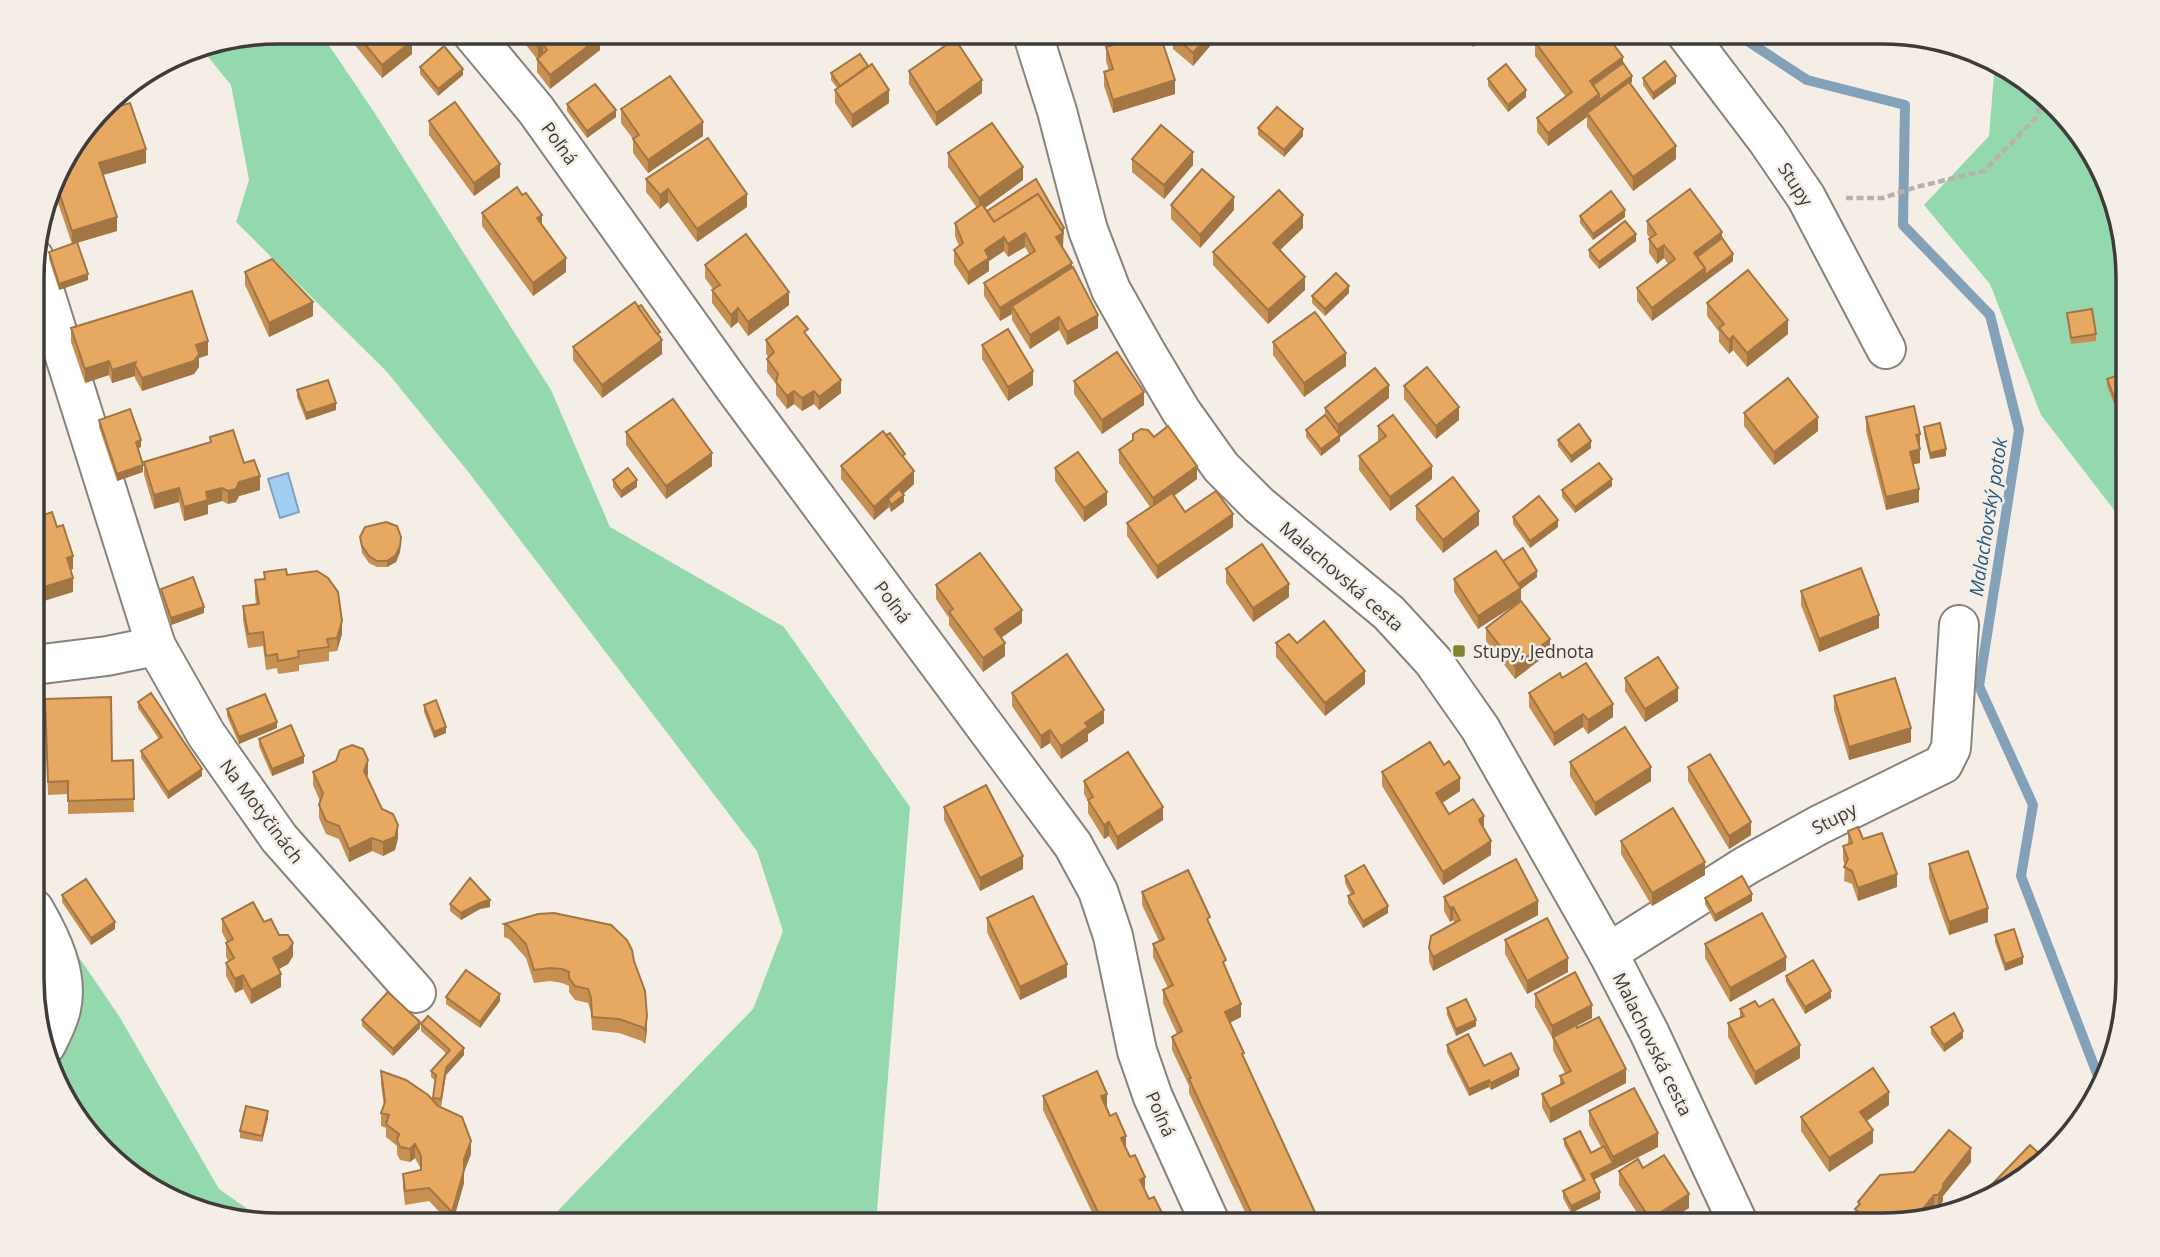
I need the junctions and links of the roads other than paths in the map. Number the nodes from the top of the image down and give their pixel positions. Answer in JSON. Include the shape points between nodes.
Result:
{"nodes":[{"id":1,"x":481,"y":44,"type":"edge"},
{"id":2,"x":1036,"y":44,"type":"edge"},
{"id":3,"x":1694,"y":44,"type":"edge"},
{"id":4,"x":44,"y":290,"type":"edge"},
{"id":5,"x":1886,"y":349,"type":"dead end"},
{"id":6,"x":1959,"y":625,"type":"dead end"},
{"id":7,"x":156,"y":646,"type":"junction"},
{"id":8,"x":44,"y":664,"type":"edge"},
{"id":9,"x":44,"y":929,"type":"edge"},
{"id":10,"x":1608,"y":953,"type":"junction"},
{"id":11,"x":416,"y":993,"type":"dead end"},
{"id":12,"x":51,"y":1035,"type":"edge"},
{"id":13,"x":1206,"y":1213,"type":"edge"},
{"id":14,"x":1733,"y":1213,"type":"edge"}],
"edges":[{"from":1,"to":13,"type":"street","name":"Poľná","via":[[536,110],[733,386],[1073,845],[1098,891],[1113,936],[1137,1051],[1153,1097]]},
{"from":2,"to":10,"type":"street","name":"Malachovská cesta","via":[[1088,230],[1111,290],[1181,411],[1221,467],[1259,505],[1389,613],[1433,661],[1480,728]]},
{"from":3,"to":5,"type":"street","name":"Stupy","via":[[1806,197]]},
{"from":4,"to":7,"type":"street","name":"Na Motyčinách"},
{"from":6,"to":10,"type":"street","name":"Stupy","via":[[1951,748],[1943,764],[1747,864]]},
{"from":7,"to":8,"type":"street"},
{"from":7,"to":11,"type":"street","name":"Na Motyčinách","via":[[206,734],[279,838]]},
{"from":9,"to":12,"type":"street","via":[[56,952],[61,977],[62,1006]]},
{"from":10,"to":14,"type":"street","name":"Malachovská cesta"}]}
